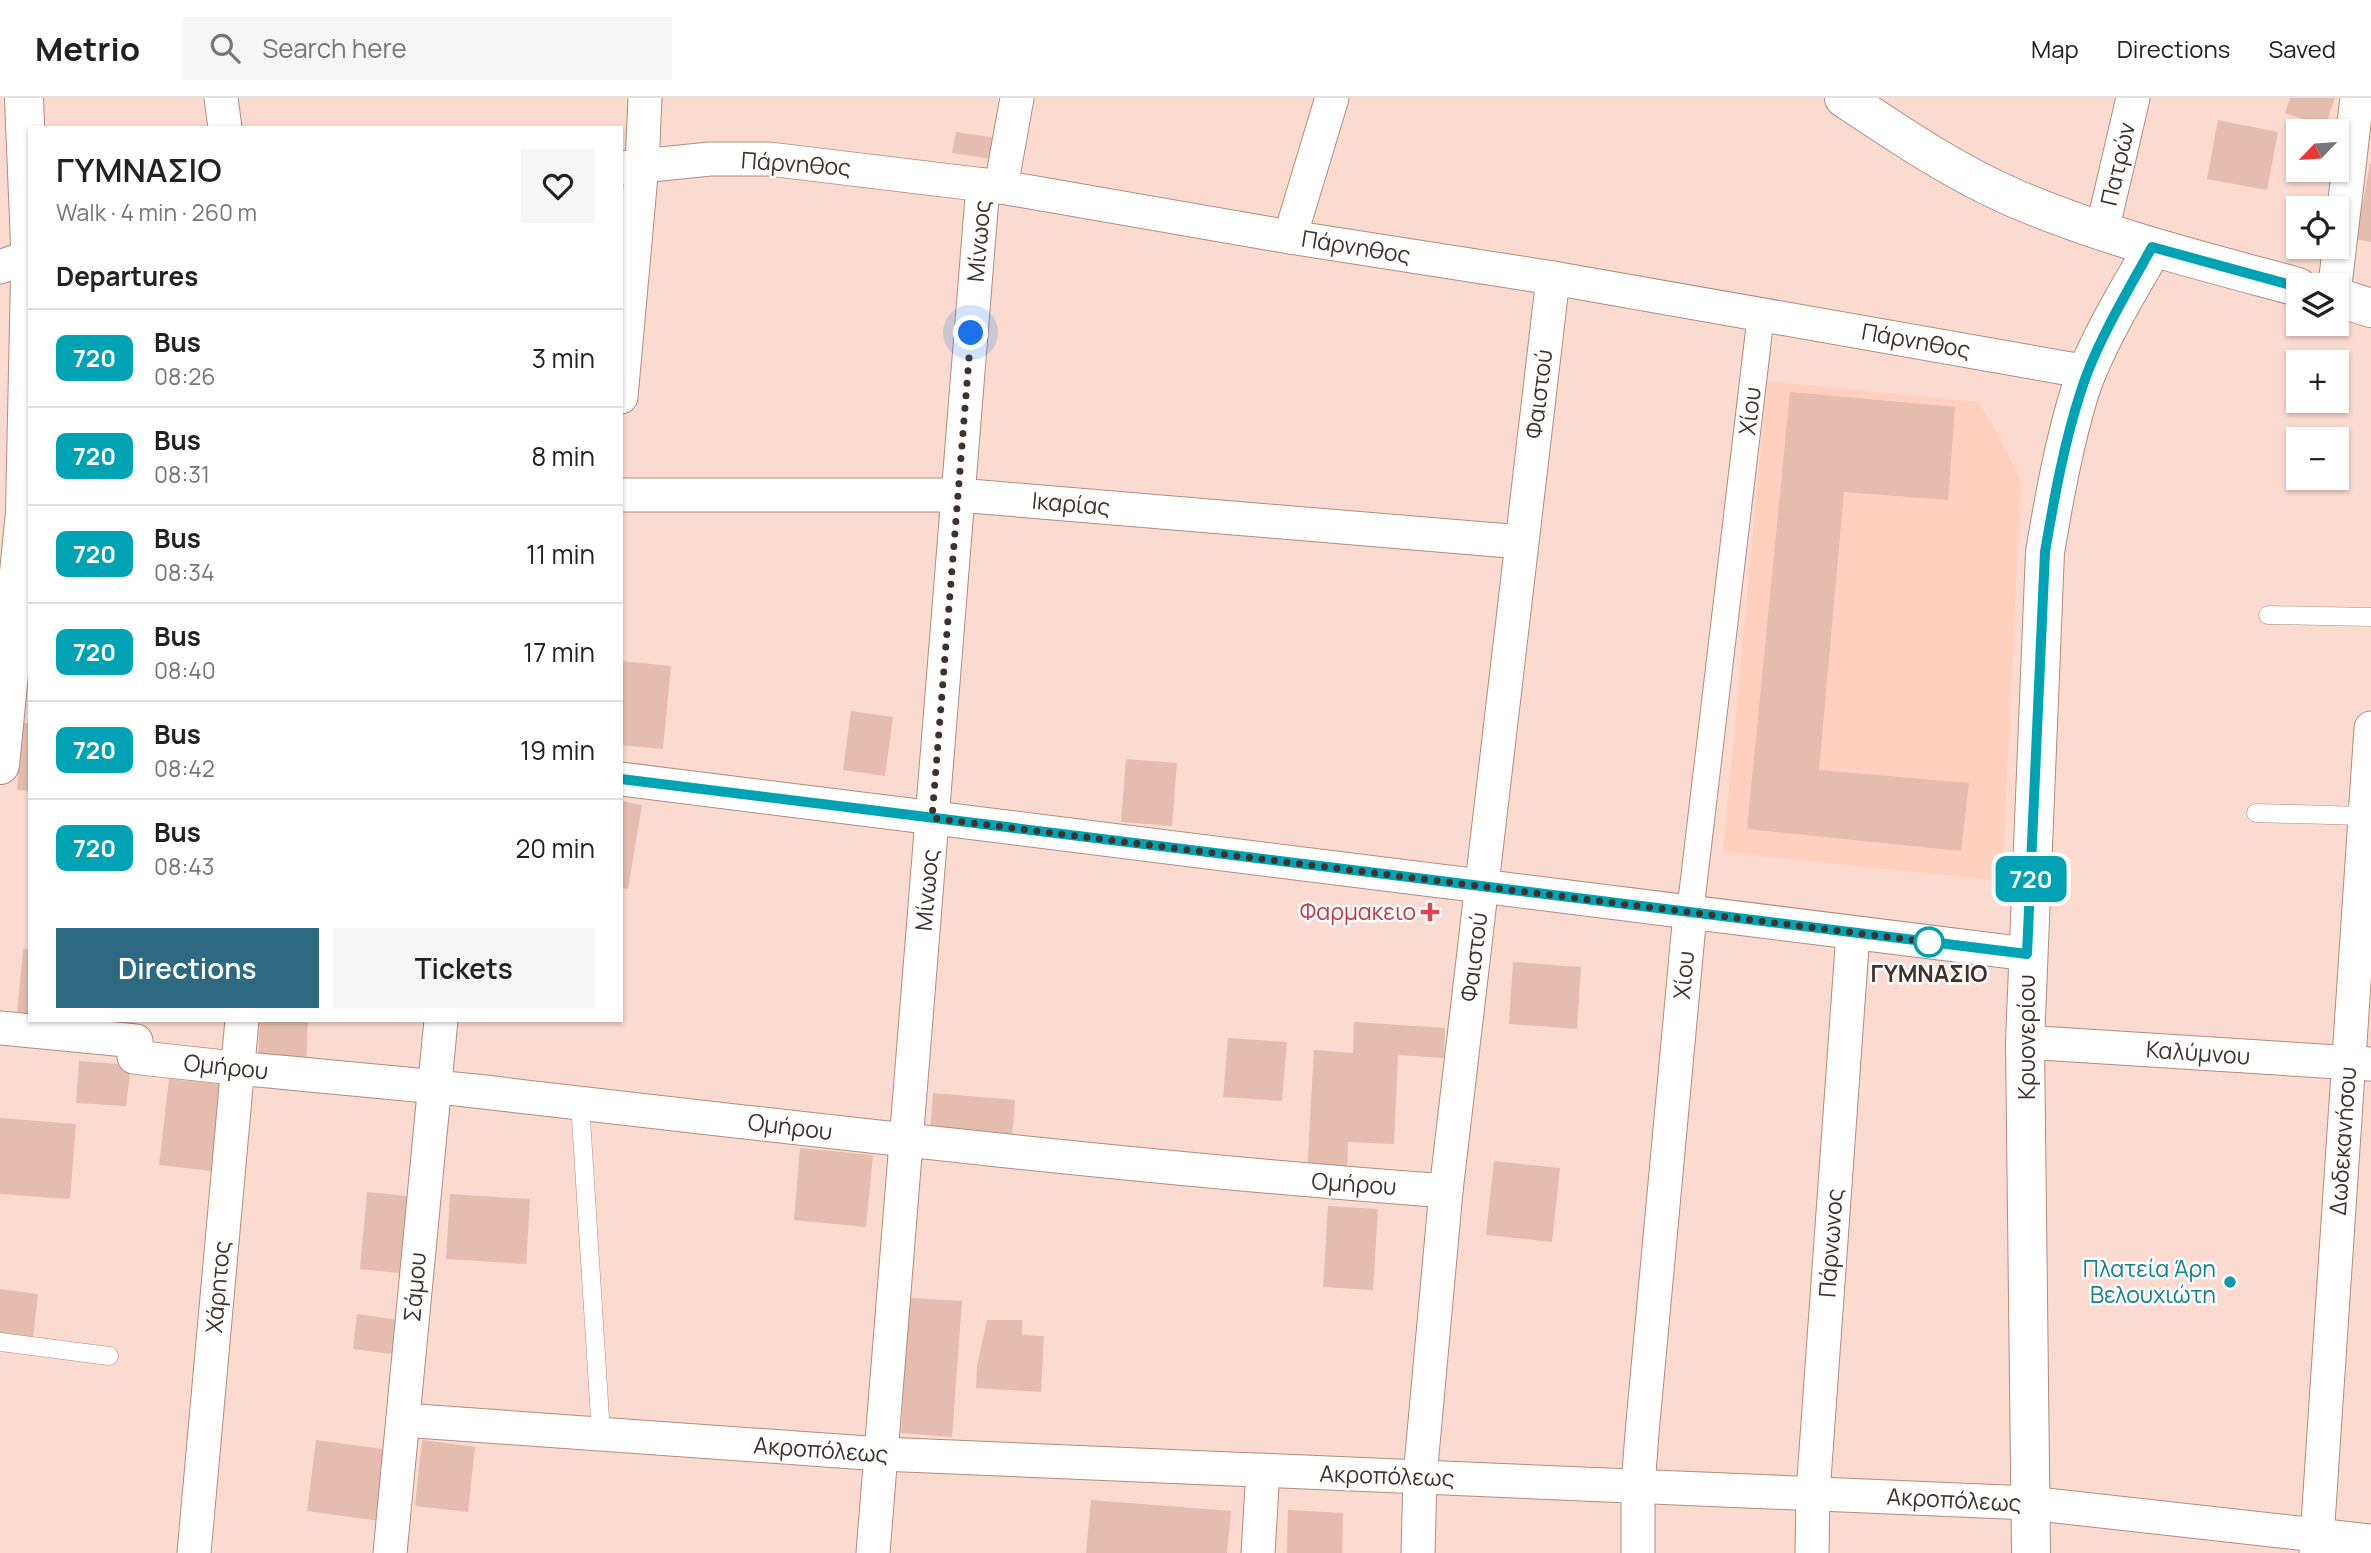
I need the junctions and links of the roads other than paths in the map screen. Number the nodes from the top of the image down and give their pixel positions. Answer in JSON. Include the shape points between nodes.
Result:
{"nodes":[{"id":1,"x":24,"y":98,"type":"edge"},
{"id":2,"x":221,"y":98,"type":"edge"},
{"id":3,"x":645,"y":98,"type":"edge"},
{"id":4,"x":1017,"y":98,"type":"edge"},
{"id":5,"x":1332,"y":98,"type":"edge"},
{"id":6,"x":1844,"y":98,"type":"edge"},
{"id":7,"x":2133,"y":98,"type":"edge"},
{"id":8,"x":2357,"y":98,"type":"edge"},
{"id":9,"x":225,"y":126,"type":"edge"},
{"id":10,"x":632,"y":166,"type":"edge"},
{"id":11,"x":992,"y":186,"type":"junction"},
{"id":12,"x":28,"y":196,"type":"edge"},
{"id":13,"x":2102,"y":231,"type":"junction"},
{"id":14,"x":1290,"y":237,"type":"junction"},
{"id":15,"x":2152,"y":247,"type":"junction"},
{"id":16,"x":28,"y":257,"type":"edge"},
{"id":17,"x":0,"y":267,"type":"edge"},
{"id":18,"x":2336,"y":273,"type":"edge"},
{"id":19,"x":1553,"y":278,"type":"junction"},
{"id":20,"x":2286,"y":283,"type":"edge"},
{"id":21,"x":2349,"y":301,"type":"edge"},
{"id":22,"x":2371,"y":308,"type":"edge"},
{"id":23,"x":1762,"y":314,"type":"junction"},
{"id":24,"x":28,"y":316,"type":"edge"},
{"id":25,"x":623,"y":355,"type":"edge"},
{"id":26,"x":2088,"y":372,"type":"junction"},
{"id":27,"x":623,"y":495,"type":"edge"},
{"id":28,"x":958,"y":495,"type":"junction"},
{"id":29,"x":18,"y":517,"type":"edge"},
{"id":30,"x":1521,"y":542,"type":"junction"},
{"id":31,"x":2268,"y":615,"type":"dead end"},
{"id":32,"x":2371,"y":617,"type":"edge"},
{"id":33,"x":12,"y":704,"type":"edge"},
{"id":34,"x":2371,"y":728,"type":"edge"},
{"id":35,"x":0,"y":765,"type":"edge"},
{"id":36,"x":623,"y":779,"type":"edge"},
{"id":37,"x":2256,"y":813,"type":"dead end"},
{"id":38,"x":2364,"y":816,"type":"junction"},
{"id":39,"x":932,"y":818,"type":"junction"},
{"id":40,"x":1483,"y":887,"type":"junction"},
{"id":41,"x":1690,"y":913,"type":"junction"},
{"id":42,"x":1853,"y":933,"type":"junction"},
{"id":43,"x":2027,"y":954,"type":"junction"},
{"id":44,"x":242,"y":1022,"type":"edge"},
{"id":45,"x":441,"y":1022,"type":"edge"},
{"id":46,"x":0,"y":1028,"type":"edge"},
{"id":47,"x":2025,"y":1042,"type":"junction"},
{"id":48,"x":2360,"y":1064,"type":"edge"},
{"id":49,"x":237,"y":1069,"type":"junction"},
{"id":50,"x":435,"y":1087,"type":"junction"},
{"id":51,"x":580,"y":1103,"type":"junction"},
{"id":52,"x":906,"y":1140,"type":"junction"},
{"id":53,"x":1446,"y":1191,"type":"junction"},
{"id":54,"x":0,"y":1342,"type":"edge"},
{"id":55,"x":110,"y":1356,"type":"dead end"},
{"id":56,"x":402,"y":1420,"type":"junction"},
{"id":57,"x":601,"y":1434,"type":"junction"},
{"id":58,"x":881,"y":1454,"type":"junction"},
{"id":59,"x":1263,"y":1470,"type":"junction"},
{"id":60,"x":1420,"y":1477,"type":"junction"},
{"id":61,"x":1638,"y":1486,"type":"junction"},
{"id":62,"x":1814,"y":1493,"type":"junction"},
{"id":63,"x":2029,"y":1503,"type":"junction"},
{"id":64,"x":2371,"y":1541,"type":"edge"},
{"id":65,"x":2316,"y":1543,"type":"edge"},
{"id":66,"x":194,"y":1553,"type":"edge"},
{"id":67,"x":390,"y":1553,"type":"edge"},
{"id":68,"x":873,"y":1553,"type":"edge"},
{"id":69,"x":1258,"y":1553,"type":"edge"},
{"id":70,"x":1418,"y":1553,"type":"edge"},
{"id":71,"x":1638,"y":1553,"type":"edge"},
{"id":72,"x":1811,"y":1553,"type":"edge"},
{"id":73,"x":2031,"y":1553,"type":"edge"}],
"edges":[{"from":1,"to":12,"type":"street"},
{"from":2,"to":9,"type":"street"},
{"from":3,"to":10,"type":"street"},
{"from":4,"to":11,"type":"street","name":"Μίνωος"},
{"from":5,"to":14,"type":"street"},
{"from":6,"to":13,"type":"street","via":[[2011,197]]},
{"from":7,"to":13,"type":"street","name":"Πατρών"},
{"from":8,"to":18,"type":"street"},
{"from":10,"to":11,"type":"street","name":"Πάρνηθος","via":[[769,159]]},
{"from":10,"to":25,"type":"street"},
{"from":11,"to":14,"type":"street","name":"Πάρνηθος"},
{"from":11,"to":28,"type":"street","name":"Μίνωος"},
{"from":13,"to":15,"type":"street"},
{"from":14,"to":19,"type":"street","name":"Πάρνηθος"},
{"from":15,"to":20,"type":"street"},
{"from":15,"to":26,"type":"street","name":"Κρυονερίου"},
{"from":16,"to":17,"type":"street"},
{"from":19,"to":23,"type":"street","name":"Πάρνηθος"},
{"from":19,"to":30,"type":"street","name":"Φαιστού"},
{"from":21,"to":22,"type":"street"},
{"from":23,"to":26,"type":"street","name":"Πάρνηθος"},
{"from":23,"to":41,"type":"street","name":"Χίου"},
{"from":24,"to":29,"type":"street"},
{"from":26,"to":43,"type":"street","name":"Κρυονερίου","via":[[2055,495],[2045,552]]},
{"from":27,"to":28,"type":"street","name":"Ικαρίας"},
{"from":28,"to":30,"type":"street","name":"Ικαρίας"},
{"from":28,"to":39,"type":"street","name":"Μίνωος"},
{"from":29,"to":33,"type":"street"},
{"from":30,"to":40,"type":"street","name":"Φαιστού"},
{"from":31,"to":32,"type":"lane"},
{"from":33,"to":35,"type":"street"},
{"from":34,"to":38,"type":"street","name":"Δωδεκανήσου"},
{"from":36,"to":39,"type":"street"},
{"from":37,"to":38,"type":"lane"},
{"from":38,"to":48,"type":"street","name":"Δωδεκανήσου"},
{"from":39,"to":40,"type":"street"},
{"from":39,"to":52,"type":"street","name":"Μίνωος"},
{"from":40,"to":41,"type":"street"},
{"from":40,"to":53,"type":"street","name":"Φαιστού"},
{"from":41,"to":42,"type":"street"},
{"from":41,"to":61,"type":"street","name":"Χίου"},
{"from":42,"to":43,"type":"street"},
{"from":42,"to":62,"type":"street","name":"Πάρνωνος"},
{"from":43,"to":47,"type":"street","name":"Κρυονερίου"},
{"from":44,"to":49,"type":"street","name":"Χάρητος"},
{"from":45,"to":50,"type":"street","name":"Σάμου"},
{"from":46,"to":49,"type":"street","name":"Ομήρου"},
{"from":47,"to":48,"type":"street","name":"Καλύμνου"},
{"from":47,"to":63,"type":"street","name":"Κρυονερίου"},
{"from":48,"to":65,"type":"street","name":"Δωδεκανήσου"},
{"from":49,"to":50,"type":"street","name":"Ομήρου"},
{"from":49,"to":66,"type":"street","name":"Χάρητος"},
{"from":50,"to":51,"type":"street","name":"Ομήρου"},
{"from":50,"to":56,"type":"street","name":"Σάμου"},
{"from":51,"to":52,"type":"street","name":"Ομήρου"},
{"from":51,"to":57,"type":"lane"},
{"from":52,"to":53,"type":"street","name":"Ομήρου"},
{"from":52,"to":58,"type":"street","name":"Μίνωος"},
{"from":53,"to":60,"type":"street","name":"Φαιστού"},
{"from":54,"to":55,"type":"lane"},
{"from":56,"to":57,"type":"street","name":"Ακροπόλεως"},
{"from":56,"to":67,"type":"street","name":"Σάμου"},
{"from":57,"to":58,"type":"street","name":"Ακροπόλεως"},
{"from":58,"to":59,"type":"street","name":"Ακροπόλεως"},
{"from":58,"to":68,"type":"street","name":"Μίνωος"},
{"from":59,"to":60,"type":"street","name":"Ακροπόλεως"},
{"from":59,"to":69,"type":"street"},
{"from":60,"to":61,"type":"street","name":"Ακροπόλεως"},
{"from":60,"to":70,"type":"street","name":"Φαιστού"},
{"from":61,"to":62,"type":"street","name":"Ακροπόλεως"},
{"from":61,"to":71,"type":"street","name":"Χίου"},
{"from":62,"to":63,"type":"street","name":"Ακροπόλεως"},
{"from":62,"to":72,"type":"street","name":"Πάρνωνος"},
{"from":63,"to":65,"type":"street","name":"Ακροπόλεως"},
{"from":63,"to":73,"type":"street","name":"Κρυονερίου"},
{"from":64,"to":65,"type":"street","name":"Ακροπόλεως"}]}
